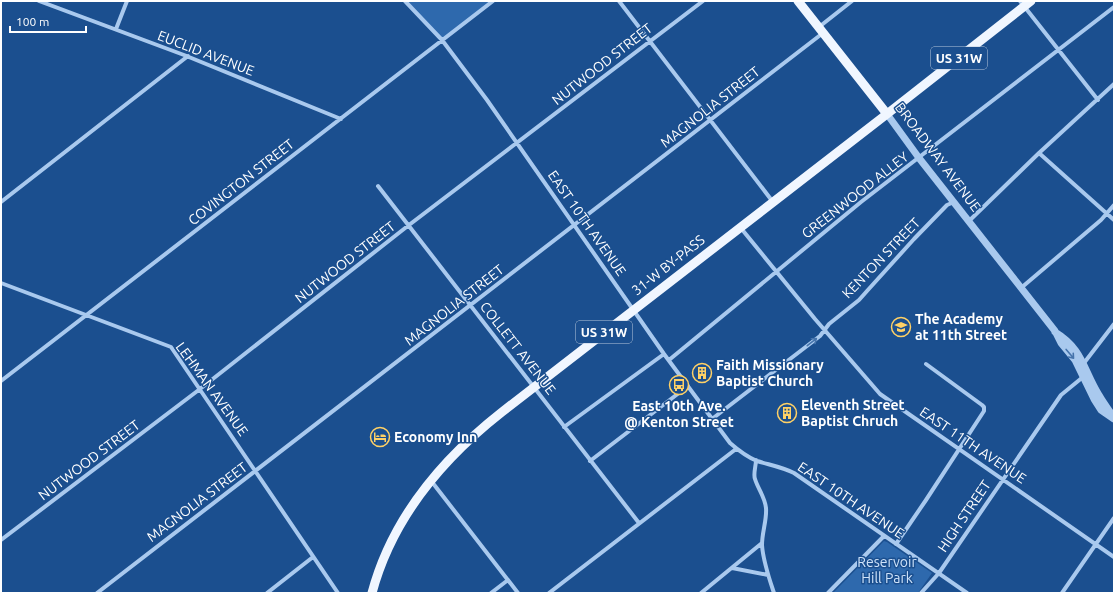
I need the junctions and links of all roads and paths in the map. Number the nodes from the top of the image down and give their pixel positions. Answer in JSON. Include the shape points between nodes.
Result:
{"nodes":[{"id":1,"x":39,"y":1,"type":"edge"},
{"id":2,"x":128,"y":1,"type":"edge"},
{"id":3,"x":405,"y":1,"type":"edge"},
{"id":4,"x":492,"y":1,"type":"edge"},
{"id":5,"x":619,"y":1,"type":"edge"},
{"id":6,"x":703,"y":1,"type":"edge"},
{"id":7,"x":798,"y":1,"type":"edge"},
{"id":8,"x":852,"y":1,"type":"edge"},
{"id":9,"x":1025,"y":3,"type":"edge"},
{"id":10,"x":1114,"y":7,"type":"edge"},
{"id":11,"x":116,"y":29,"type":"junction"},
{"id":12,"x":821,"y":30,"type":"junction"},
{"id":13,"x":442,"y":40,"type":"junction"},
{"id":14,"x":650,"y":42,"type":"junction"},
{"id":15,"x":1058,"y":49,"type":"junction"},
{"id":16,"x":188,"y":56,"type":"junction"},
{"id":17,"x":1114,"y":84,"type":"edge"},
{"id":18,"x":1098,"y":100,"type":"junction"},
{"id":19,"x":887,"y":114,"type":"junction"},
{"id":20,"x":341,"y":119,"type":"junction"},
{"id":21,"x":711,"y":120,"type":"junction"},
{"id":22,"x":518,"y":143,"type":"junction"},
{"id":23,"x":1039,"y":153,"type":"junction"},
{"id":24,"x":919,"y":158,"type":"junction"},
{"id":25,"x":378,"y":186,"type":"dead end"},
{"id":26,"x":1,"y":202,"type":"edge"},
{"id":27,"x":773,"y":202,"type":"junction"},
{"id":28,"x":954,"y":202,"type":"junction"},
{"id":29,"x":1114,"y":205,"type":"edge"},
{"id":30,"x":1107,"y":214,"type":"junction"},
{"id":31,"x":1114,"y":220,"type":"edge"},
{"id":32,"x":969,"y":221,"type":"junction"},
{"id":33,"x":575,"y":224,"type":"junction"},
{"id":34,"x":409,"y":225,"type":"junction"},
{"id":35,"x":740,"y":227,"type":"junction"},
{"id":36,"x":776,"y":272,"type":"junction"},
{"id":37,"x":1,"y":283,"type":"edge"},
{"id":38,"x":1021,"y":288,"type":"junction"},
{"id":39,"x":471,"y":306,"type":"junction"},
{"id":40,"x":633,"y":309,"type":"junction"},
{"id":41,"x":87,"y":315,"type":"junction"},
{"id":42,"x":1114,"y":324,"type":"edge"},
{"id":43,"x":824,"y":330,"type":"junction"},
{"id":44,"x":1055,"y":331,"type":"junction"},
{"id":45,"x":664,"y":354,"type":"junction"},
{"id":46,"x":669,"y":360,"type":"junction"},
{"id":47,"x":1084,"y":363,"type":"junction"},
{"id":48,"x":926,"y":364,"type":"dead end"},
{"id":49,"x":1085,"y":374,"type":"junction"},
{"id":50,"x":1,"y":381,"type":"edge"},
{"id":51,"x":688,"y":386,"type":"junction"},
{"id":52,"x":534,"y":387,"type":"junction"},
{"id":53,"x":200,"y":389,"type":"junction"},
{"id":54,"x":1114,"y":418,"type":"edge"},
{"id":55,"x":712,"y":420,"type":"junction"},
{"id":56,"x":564,"y":427,"type":"junction"},
{"id":57,"x":736,"y":449,"type":"junction"},
{"id":58,"x":960,"y":449,"type":"junction"},
{"id":59,"x":756,"y":460,"type":"junction"},
{"id":60,"x":590,"y":461,"type":"junction"},
{"id":61,"x":256,"y":471,"type":"junction"},
{"id":62,"x":1003,"y":479,"type":"junction"},
{"id":63,"x":430,"y":480,"type":"junction"},
{"id":64,"x":1114,"y":518,"type":"edge"},
{"id":65,"x":639,"y":523,"type":"junction"},
{"id":66,"x":884,"y":536,"type":"junction"},
{"id":67,"x":1,"y":540,"type":"edge"},
{"id":68,"x":762,"y":543,"type":"junction"},
{"id":69,"x":896,"y":544,"type":"junction"},
{"id":70,"x":1096,"y":544,"type":"junction"},
{"id":71,"x":313,"y":557,"type":"junction"},
{"id":72,"x":1114,"y":557,"type":"edge"},
{"id":73,"x":732,"y":568,"type":"junction"},
{"id":74,"x":938,"y":573,"type":"junction"},
{"id":75,"x":768,"y":575,"type":"junction"},
{"id":76,"x":508,"y":580,"type":"junction"},
{"id":77,"x":96,"y":593,"type":"edge"},
{"id":78,"x":267,"y":593,"type":"edge"},
{"id":79,"x":338,"y":593,"type":"edge"},
{"id":80,"x":372,"y":593,"type":"edge"},
{"id":81,"x":491,"y":593,"type":"edge"},
{"id":82,"x":518,"y":593,"type":"edge"},
{"id":83,"x":549,"y":593,"type":"edge"},
{"id":84,"x":701,"y":593,"type":"edge"},
{"id":85,"x":774,"y":593,"type":"edge"},
{"id":86,"x":828,"y":593,"type":"edge"},
{"id":87,"x":921,"y":593,"type":"edge"},
{"id":88,"x":968,"y":593,"type":"edge"},
{"id":89,"x":1062,"y":593,"type":"edge"}],
"edges":[{"from":1,"to":11,"type":"street","name":"EUCLID AVENUE"},
{"from":2,"to":11,"type":"street"},
{"from":3,"to":13,"type":"street","name":"EAST 10TH AVENUE"},
{"from":4,"to":13,"type":"street","name":"COVINGTON STREET"},
{"from":5,"to":14,"type":"street"},
{"from":6,"to":14,"type":"street","name":"NUTWOOD STREET"},
{"from":7,"to":12,"type":"main road","name":"BROADWAY AVENUE"},
{"from":8,"to":12,"type":"street","name":"MAGNOLIA STREET"},
{"from":9,"to":15,"type":"street"},
{"from":9,"to":19,"type":"main road","name":"31-W BY-PASS","number":"US 31W"},
{"from":10,"to":15,"type":"street","name":"GREENWOOD ALLEY"},
{"from":11,"to":16,"type":"street","name":"EUCLID AVENUE"},
{"from":12,"to":19,"type":"main road","name":"BROADWAY AVENUE"},
{"from":12,"to":21,"type":"street","name":"MAGNOLIA STREET"},
{"from":13,"to":20,"type":"street","name":"COVINGTON STREET"},
{"from":13,"to":22,"type":"street","name":"EAST 10TH AVENUE"},
{"from":14,"to":21,"type":"street"},
{"from":14,"to":22,"type":"street","name":"NUTWOOD STREET"},
{"from":15,"to":18,"type":"street"},
{"from":15,"to":24,"type":"street","name":"GREENWOOD ALLEY"},
{"from":16,"to":20,"type":"street","name":"EUCLID AVENUE"},
{"from":16,"to":26,"type":"street"},
{"from":17,"to":18,"type":"street"},
{"from":18,"to":23,"type":"street"},
{"from":19,"to":24,"type":"street","name":"BROADWAY AVENUE"},
{"from":19,"to":27,"type":"main road","name":"31-W BY-PASS","number":"US 31W"},
{"from":20,"to":41,"type":"street","name":"COVINGTON STREET"},
{"from":21,"to":27,"type":"street"},
{"from":21,"to":33,"type":"street","name":"MAGNOLIA STREET"},
{"from":22,"to":33,"type":"street","name":"EAST 10TH AVENUE"},
{"from":22,"to":34,"type":"street","name":"NUTWOOD STREET"},
{"from":23,"to":30,"type":"street"},
{"from":23,"to":32,"type":"street"},
{"from":24,"to":28,"type":"street","name":"BROADWAY AVENUE"},
{"from":24,"to":36,"type":"street","name":"GREENWOOD ALLEY"},
{"from":25,"to":34,"type":"street","name":"COLLETT AVENUE"},
{"from":27,"to":35,"type":"main road","name":"31-W BY-PASS","number":"US 31W"},
{"from":28,"to":32,"type":"street","name":"BROADWAY AVENUE"},
{"from":28,"to":43,"type":"street","name":"KENTON STREET","via":[[947,205],[914,239],[859,300]]},
{"from":29,"to":30,"type":"street"},
{"from":30,"to":31,"type":"street"},
{"from":30,"to":38,"type":"street"},
{"from":32,"to":38,"type":"street","name":"BROADWAY AVENUE"},
{"from":33,"to":39,"type":"street","name":"MAGNOLIA STREET"},
{"from":33,"to":40,"type":"street","name":"EAST 10TH AVENUE"},
{"from":34,"to":39,"type":"street","name":"COLLETT AVENUE"},
{"from":34,"to":53,"type":"street","name":"NUTWOOD STREET"},
{"from":35,"to":36,"type":"street","name":"EAST 11TH AVENUE"},
{"from":35,"to":40,"type":"main road","name":"31-W BY-PASS","number":"US 31W"},
{"from":36,"to":43,"type":"street","name":"EAST 11TH AVENUE"},
{"from":36,"to":46,"type":"street","name":"GREENWOOD ALLEY"},
{"from":37,"to":41,"type":"street","name":"LEHMAN AVENUE"},
{"from":38,"to":44,"type":"street","name":"BROADWAY AVENUE"},
{"from":39,"to":52,"type":"street","name":"COLLETT AVENUE"},
{"from":39,"to":61,"type":"street","name":"MAGNOLIA STREET"},
{"from":40,"to":45,"type":"street","name":"EAST 10TH AVENUE"},
{"from":40,"to":52,"type":"main road","name":"31-W BY-PASS","number":"US 31W"},
{"from":41,"to":50,"type":"street","name":"COVINGTON STREET"},
{"from":41,"to":53,"type":"street","name":"LEHMAN AVENUE","via":[[171,347]]},
{"from":42,"to":47,"type":"street"},
{"from":55,"to":43,"type":"street","name":"KENTON STREET","one_way":true,"via":[[820,336]]},
{"from":43,"to":58,"type":"street","name":"EAST 11TH AVENUE","via":[[880,394]]},
{"from":44,"to":47,"type":"street","name":"BROADWAY AVENUE","via":[[1066,338]]},
{"from":44,"to":49,"type":"street","name":"BROADWAY AVENUE","one_way":true},
{"from":45,"to":46,"type":"street","name":"EAST 10TH AVENUE"},
{"from":45,"to":56,"type":"street"},
{"from":46,"to":51,"type":"street","name":"EAST 10TH AVENUE"},
{"from":47,"to":49,"type":"street","name":"BROADWAY AVENUE"},
{"from":48,"to":58,"type":"street","via":[[984,407]]},
{"from":49,"to":54,"type":"street"},
{"from":49,"to":62,"type":"street","name":"HIGH STREET","via":[[1061,395]]},
{"from":51,"to":55,"type":"street","name":"EAST 10TH AVENUE"},
{"from":51,"to":60,"type":"street"},
{"from":52,"to":56,"type":"street","name":"COLLETT AVENUE"},
{"from":52,"to":63,"type":"main road","name":"31-W BY-PASS","number":"US 31W","via":[[493,418]]},
{"from":53,"to":61,"type":"street","name":"LEHMAN AVENUE"},
{"from":53,"to":67,"type":"street","name":"NUTWOOD STREET"},
{"from":55,"to":57,"type":"street","name":"EAST 10TH AVENUE"},
{"from":56,"to":60,"type":"street","name":"COLLETT AVENUE"},
{"from":57,"to":59,"type":"street","name":"EAST 10TH AVENUE"},
{"from":57,"to":65,"type":"street"},
{"from":58,"to":62,"type":"street","name":"EAST 11TH AVENUE"},
{"from":58,"to":69,"type":"street"},
{"from":59,"to":66,"type":"street","name":"EAST 10TH AVENUE","via":[[794,473]]},
{"from":59,"to":68,"type":"street","via":[[754,478],[766,506]]},
{"from":60,"to":65,"type":"street","name":"COLLETT AVENUE"},
{"from":61,"to":71,"type":"street","name":"LEHMAN AVENUE"},
{"from":61,"to":77,"type":"street","name":"MAGNOLIA STREET"},
{"from":62,"to":70,"type":"street","name":"EAST 11TH AVENUE"},
{"from":62,"to":74,"type":"street","name":"HIGH STREET"},
{"from":63,"to":76,"type":"street"},
{"from":63,"to":80,"type":"main road","name":"31-W BY-PASS","number":"US 31W","via":[[406,515],[387,550]]},
{"from":64,"to":70,"type":"street"},
{"from":65,"to":83,"type":"street"},
{"from":66,"to":69,"type":"street","name":"EAST 10TH AVENUE"},
{"from":66,"to":86,"type":"street"},
{"from":68,"to":73,"type":"street"},
{"from":68,"to":75,"type":"street"},
{"from":69,"to":74,"type":"street","name":"EAST 10TH AVENUE"},
{"from":70,"to":72,"type":"street","name":"EAST 11TH AVENUE"},
{"from":70,"to":89,"type":"street"},
{"from":71,"to":78,"type":"street"},
{"from":71,"to":79,"type":"street","name":"LEHMAN AVENUE"},
{"from":73,"to":75,"type":"street"},
{"from":73,"to":84,"type":"street"},
{"from":74,"to":87,"type":"street","name":"HIGH STREET"},
{"from":74,"to":88,"type":"street","name":"EAST 10TH AVENUE"},
{"from":75,"to":85,"type":"street"},
{"from":76,"to":81,"type":"street"},
{"from":76,"to":82,"type":"street"}]}
